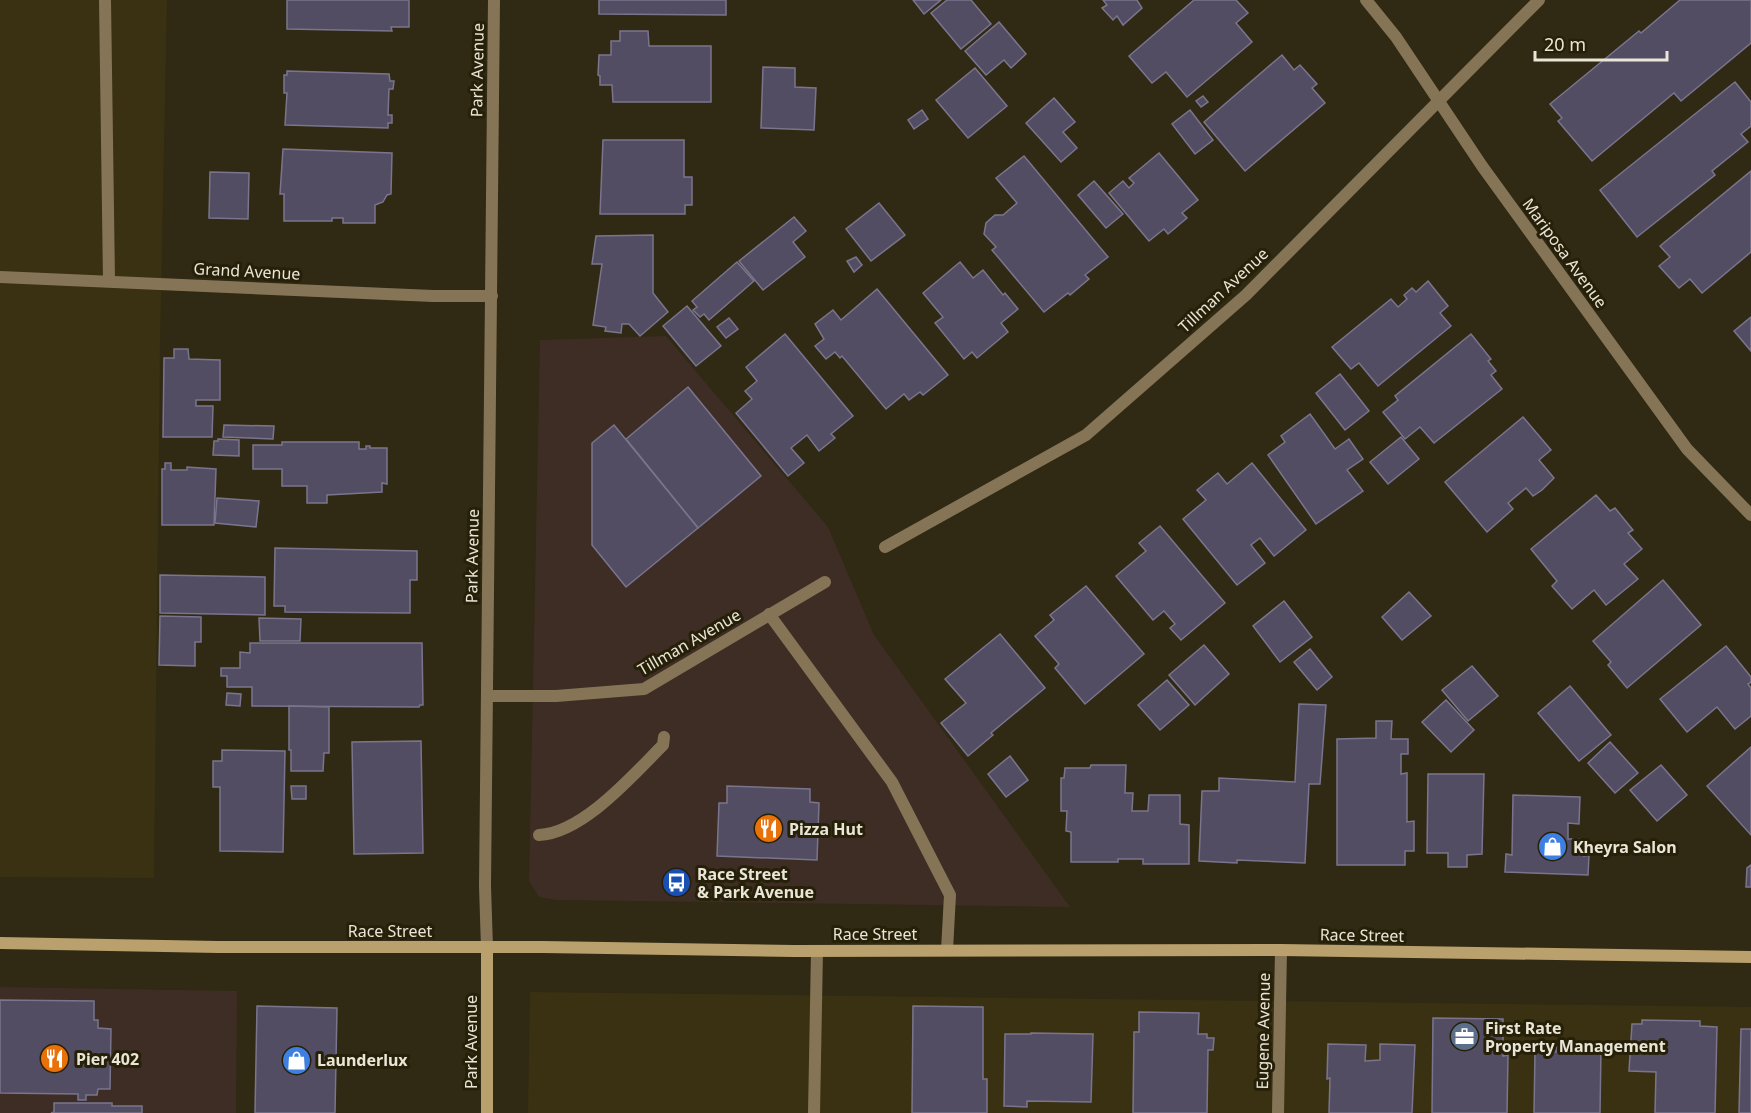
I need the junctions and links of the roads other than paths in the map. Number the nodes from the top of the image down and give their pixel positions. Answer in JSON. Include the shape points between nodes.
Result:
{"nodes":[{"id":1,"x":105,"y":0,"type":"edge"},
{"id":2,"x":494,"y":0,"type":"edge"},
{"id":3,"x":1366,"y":0,"type":"edge"},
{"id":4,"x":1539,"y":0,"type":"edge"},
{"id":5,"x":1438,"y":101,"type":"junction"},
{"id":6,"x":0,"y":277,"type":"edge"},
{"id":7,"x":109,"y":281,"type":"junction"},
{"id":8,"x":492,"y":296,"type":"junction"},
{"id":9,"x":1751,"y":515,"type":"edge"},
{"id":10,"x":885,"y":547,"type":"dead end"},
{"id":11,"x":825,"y":582,"type":"dead end"},
{"id":12,"x":770,"y":614,"type":"junction"},
{"id":13,"x":487,"y":696,"type":"junction"},
{"id":14,"x":664,"y":737,"type":"dead end"},
{"id":15,"x":539,"y":835,"type":"dead end"},
{"id":16,"x":0,"y":943,"type":"edge"},
{"id":17,"x":487,"y":948,"type":"junction"},
{"id":18,"x":947,"y":950,"type":"junction"},
{"id":19,"x":1281,"y":950,"type":"junction"},
{"id":20,"x":816,"y":951,"type":"junction"},
{"id":21,"x":1751,"y":957,"type":"edge"},
{"id":22,"x":487,"y":1113,"type":"edge"},
{"id":23,"x":814,"y":1113,"type":"edge"},
{"id":24,"x":1278,"y":1113,"type":"edge"}],
"edges":[{"from":1,"to":7,"type":"street"},
{"from":2,"to":8,"type":"street","name":"Park Avenue"},
{"from":3,"to":5,"type":"street","name":"Mariposa Avenue"},
{"from":4,"to":5,"type":"street","name":"Tillman Avenue"},
{"from":5,"to":9,"type":"street","name":"Mariposa Avenue","via":[[1687,449]]},
{"from":5,"to":10,"type":"street","name":"Tillman Avenue","via":[[1246,294],[1086,435]]},
{"from":6,"to":7,"type":"street","name":"Grand Avenue"},
{"from":7,"to":8,"type":"street","name":"Grand Avenue"},
{"from":8,"to":13,"type":"street","name":"Park Avenue"},
{"from":11,"to":12,"type":"street","name":"Tillman Avenue"},
{"from":12,"to":13,"type":"street","name":"Tillman Avenue","via":[[644,689],[556,696]]},
{"from":12,"to":18,"type":"street","via":[[892,782],[950,895]]},
{"from":13,"to":17,"type":"street","name":"Park Avenue"},
{"from":14,"to":15,"type":"street","via":[[663,746],[574,825]]},
{"from":16,"to":17,"type":"main road","name":"Race Street"},
{"from":17,"to":20,"type":"main road","name":"Race Street"},
{"from":17,"to":22,"type":"main road","name":"Park Avenue"},
{"from":18,"to":19,"type":"main road","name":"Race Street"},
{"from":18,"to":20,"type":"main road","name":"Race Street"},
{"from":19,"to":21,"type":"main road","name":"Race Street"},
{"from":19,"to":24,"type":"street","name":"Eugene Avenue"},
{"from":20,"to":23,"type":"street"}]}
